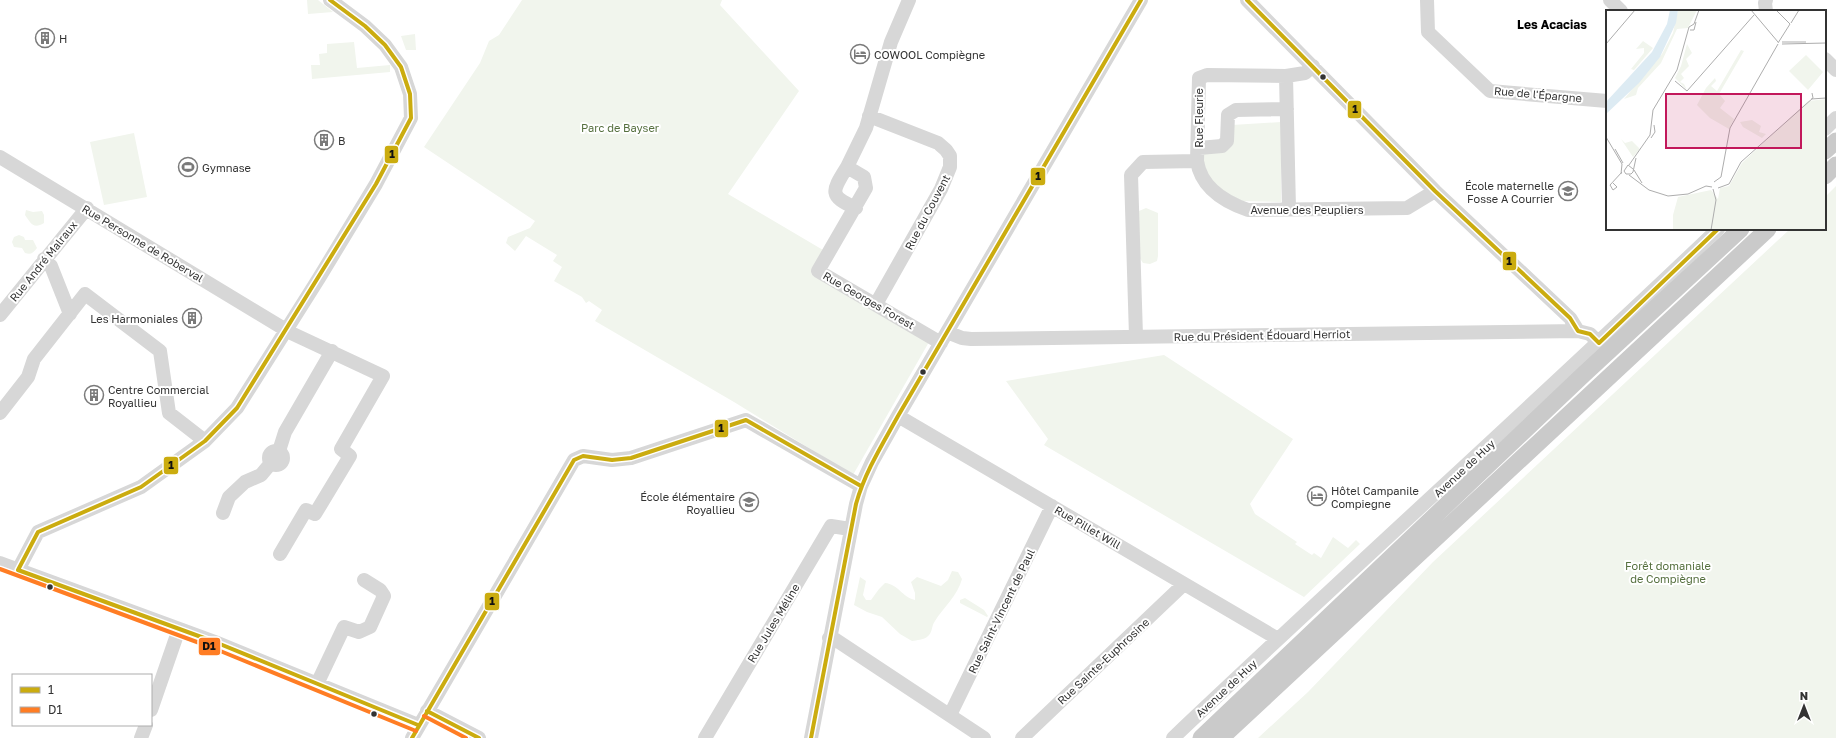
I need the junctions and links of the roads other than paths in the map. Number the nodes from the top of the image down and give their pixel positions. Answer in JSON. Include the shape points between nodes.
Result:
{"nodes":[{"id":1,"x":330,"y":0,"type":"edge"},
{"id":2,"x":909,"y":0,"type":"edge"},
{"id":3,"x":1141,"y":0,"type":"edge"},
{"id":4,"x":1428,"y":0,"type":"edge"},
{"id":5,"x":1610,"y":0,"type":"edge"},
{"id":6,"x":1766,"y":0,"type":"edge"},
{"id":7,"x":1255,"y":3,"type":"edge"},
{"id":8,"x":1620,"y":10,"type":"edge"},
{"id":9,"x":1766,"y":10,"type":"edge"},
{"id":10,"x":1826,"y":60,"type":"edge"},
{"id":11,"x":1313,"y":66,"type":"junction"},
{"id":12,"x":1836,"y":70,"type":"edge"},
{"id":13,"x":1286,"y":76,"type":"junction"},
{"id":14,"x":1606,"y":101,"type":"edge"},
{"id":15,"x":1287,"y":109,"type":"junction"},
{"id":16,"x":869,"y":116,"type":"junction"},
{"id":17,"x":1836,"y":118,"type":"edge"},
{"id":18,"x":1826,"y":128,"type":"edge"},
{"id":19,"x":1836,"y":141,"type":"edge"},
{"id":20,"x":1826,"y":150,"type":"edge"},
{"id":21,"x":1198,"y":154,"type":"junction"},
{"id":22,"x":0,"y":157,"type":"edge"},
{"id":23,"x":1836,"y":165,"type":"edge"},
{"id":24,"x":847,"y":167,"type":"junction"},
{"id":25,"x":1826,"y":175,"type":"edge"},
{"id":26,"x":1435,"y":190,"type":"junction"},
{"id":27,"x":87,"y":208,"type":"junction"},
{"id":28,"x":856,"y":208,"type":"junction"},
{"id":29,"x":1289,"y":210,"type":"junction"},
{"id":30,"x":1717,"y":230,"type":"edge"},
{"id":31,"x":1740,"y":230,"type":"edge"},
{"id":32,"x":1767,"y":230,"type":"edge"},
{"id":33,"x":44,"y":259,"type":"junction"},
{"id":34,"x":876,"y":304,"type":"junction"},
{"id":35,"x":70,"y":314,"type":"junction"},
{"id":36,"x":0,"y":315,"type":"edge"},
{"id":37,"x":286,"y":329,"type":"junction"},
{"id":38,"x":1578,"y":331,"type":"junction"},
{"id":39,"x":1136,"y":336,"type":"junction"},
{"id":40,"x":944,"y":338,"type":"junction"},
{"id":41,"x":1599,"y":343,"type":"junction"},
{"id":42,"x":332,"y":351,"type":"junction"},
{"id":43,"x":0,"y":413,"type":"edge"},
{"id":44,"x":898,"y":416,"type":"junction"},
{"id":45,"x":205,"y":441,"type":"junction"},
{"id":46,"x":861,"y":486,"type":"junction"},
{"id":47,"x":1052,"y":506,"type":"junction"},
{"id":48,"x":224,"y":513,"type":"dead end"},
{"id":49,"x":850,"y":529,"type":"junction"},
{"id":50,"x":280,"y":554,"type":"dead end"},
{"id":51,"x":0,"y":563,"type":"edge"},
{"id":52,"x":18,"y":570,"type":"junction"},
{"id":53,"x":364,"y":580,"type":"dead end"},
{"id":54,"x":1184,"y":584,"type":"junction"},
{"id":55,"x":179,"y":629,"type":"junction"},
{"id":56,"x":829,"y":638,"type":"junction"},
{"id":57,"x":1278,"y":639,"type":"junction"},
{"id":58,"x":316,"y":684,"type":"junction"},
{"id":59,"x":152,"y":707,"type":"edge"},
{"id":60,"x":427,"y":711,"type":"junction"},
{"id":61,"x":950,"y":715,"type":"junction"},
{"id":62,"x":418,"y":725,"type":"junction"},
{"id":63,"x":146,"y":726,"type":"edge"},
{"id":64,"x":141,"y":738,"type":"edge"},
{"id":65,"x":412,"y":738,"type":"edge"},
{"id":66,"x":479,"y":738,"type":"edge"},
{"id":67,"x":705,"y":738,"type":"edge"},
{"id":68,"x":811,"y":738,"type":"edge"},
{"id":69,"x":984,"y":738,"type":"edge"},
{"id":70,"x":1022,"y":738,"type":"edge"},
{"id":71,"x":1173,"y":738,"type":"edge"},
{"id":72,"x":1201,"y":738,"type":"edge"},
{"id":73,"x":1221,"y":738,"type":"edge"}],
"edges":[{"from":1,"to":37,"type":"street","via":[[365,26],[398,61],[410,94],[411,118],[376,184]]},
{"from":2,"to":16,"type":"street","via":[[891,42]]},
{"from":3,"to":40,"type":"street"},
{"from":4,"to":14,"type":"street","name":"Rue de l'Épargne","via":[[1428,32],[1490,91]]},
{"from":5,"to":8,"type":"street"},
{"from":6,"to":9,"type":"street"},
{"from":7,"to":11,"type":"street"},
{"from":10,"to":12,"type":"street"},
{"from":11,"to":13,"type":"street","name":"Rue Fleurie","via":[[1304,73]]},
{"from":11,"to":26,"type":"street"},
{"from":13,"to":15,"type":"street"},
{"from":13,"to":21,"type":"street","name":"Rue Fleurie","via":[[1207,75],[1199,78]]},
{"from":15,"to":21,"type":"street","via":[[1236,110],[1228,115],[1227,141],[1222,146]]},
{"from":15,"to":29,"type":"street"},
{"from":16,"to":24,"type":"street"},
{"from":16,"to":34,"type":"street","name":"Rue du Couvent","via":[[938,144],[950,156],[950,167],[941,189]]},
{"from":17,"to":18,"type":"street"},
{"from":19,"to":20,"type":"main road"},
{"from":21,"to":29,"type":"street","name":"Avenue des Peupliers","via":[[1200,174],[1218,195],[1232,204],[1248,210]]},
{"from":21,"to":39,"type":"street","name":"Rue Fleurie","via":[[1143,162],[1131,175]]},
{"from":22,"to":27,"type":"street","name":"Rue Personne de Roberval"},
{"from":23,"to":25,"type":"main road"},
{"from":24,"to":28,"type":"street","name":"Rue Georges Forest","via":[[864,177],[866,182],[866,188]]},
{"from":24,"to":28,"type":"street","via":[[836,186],[836,195],[840,201]]},
{"from":26,"to":29,"type":"street","name":"Avenue des Peupliers","via":[[1407,208]]},
{"from":26,"to":38,"type":"street","via":[[1570,318]]},
{"from":27,"to":33,"type":"street","name":"Rue André Malraux"},
{"from":27,"to":37,"type":"street","name":"Rue Personne de Roberval"},
{"from":28,"to":34,"type":"street","name":"Rue Georges Forest","via":[[818,271]]},
{"from":30,"to":41,"type":"street","name":"Avenue de Huy"},
{"from":31,"to":72,"type":"main road"},
{"from":32,"to":73,"type":"main road"},
{"from":33,"to":35,"type":"street","via":[[50,266]]},
{"from":33,"to":36,"type":"street","name":"Rue André Malraux"},
{"from":34,"to":40,"type":"street","name":"Rue Georges Forest"},
{"from":35,"to":43,"type":"street","via":[[34,359],[28,377]]},
{"from":35,"to":45,"type":"street","via":[[85,294],[160,351],[169,413]]},
{"from":37,"to":42,"type":"street","name":"Rue Personne de Roberval"},
{"from":37,"to":45,"type":"street","via":[[237,408]]},
{"from":38,"to":39,"type":"street","name":"Rue du Président Édouard Herriot"},
{"from":38,"to":41,"type":"street","via":[[1590,334]]},
{"from":39,"to":40,"type":"street","name":"Rue du Président Édouard Herriot"},
{"from":40,"to":44,"type":"street"},
{"from":41,"to":57,"type":"street","name":"Avenue de Huy"},
{"from":42,"to":48,"type":"street","via":[[285,432],[279,451],[271,452],[271,463],[262,475],[245,482],[229,497]]},
{"from":42,"to":50,"type":"street","name":"Rue Personne de Roberval","via":[[383,376],[341,449],[350,456],[315,514],[306,510]]},
{"from":44,"to":46,"type":"street"},
{"from":44,"to":47,"type":"street","name":"Rue Pillet Will"},
{"from":45,"to":52,"type":"street","via":[[141,487],[38,532]]},
{"from":46,"to":49,"type":"street"},
{"from":46,"to":60,"type":"street","via":[[746,420],[631,458],[612,460],[579,456],[574,460]]},
{"from":47,"to":54,"type":"street","name":"Rue Pillet Will"},
{"from":47,"to":61,"type":"street","name":"Rue Saint-Vincent de Paul"},
{"from":49,"to":56,"type":"street"},
{"from":49,"to":67,"type":"street","name":"Rue Jules Méline","via":[[831,526]]},
{"from":51,"to":52,"type":"street"},
{"from":52,"to":55,"type":"street"},
{"from":53,"to":58,"type":"street","via":[[380,590],[384,596],[379,609],[370,628],[359,632],[344,627]]},
{"from":54,"to":57,"type":"street","name":"Rue Pillet Will"},
{"from":54,"to":70,"type":"street","name":"Rue Sainte-Euphrosine"},
{"from":55,"to":58,"type":"street"},
{"from":55,"to":59,"type":"street"},
{"from":56,"to":61,"type":"street","via":[[836,640]]},
{"from":56,"to":68,"type":"street"},
{"from":57,"to":71,"type":"street","name":"Avenue de Huy"},
{"from":58,"to":62,"type":"street"},
{"from":60,"to":62,"type":"street"},
{"from":60,"to":66,"type":"street"},
{"from":61,"to":69,"type":"street"},
{"from":62,"to":65,"type":"street"},
{"from":63,"to":64,"type":"street"}]}
